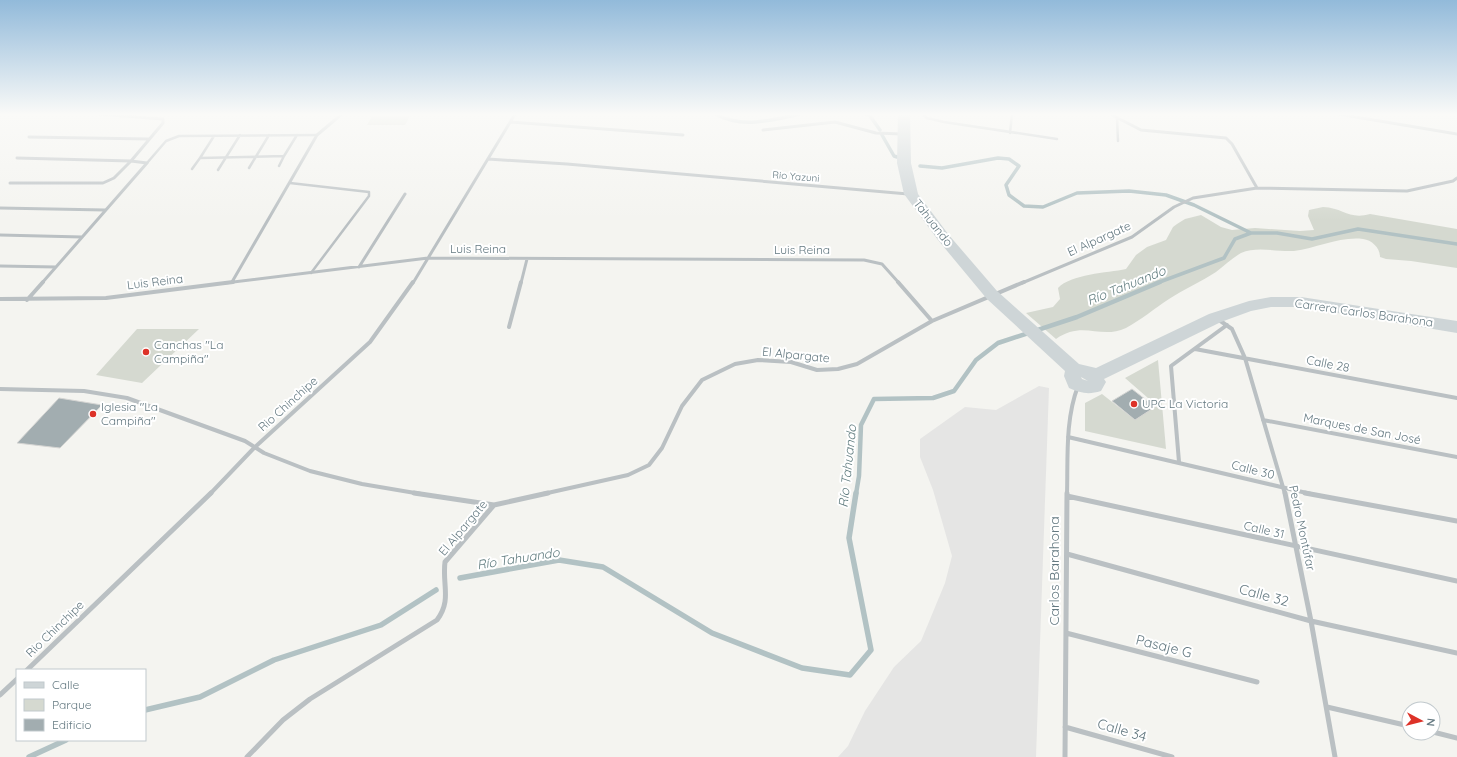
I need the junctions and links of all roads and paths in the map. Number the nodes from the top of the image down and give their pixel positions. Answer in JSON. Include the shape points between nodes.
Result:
{"nodes":[{"id":1,"x":141,"y":149,"type":"edge"},
{"id":2,"x":159,"y":149,"type":"edge"},
{"id":3,"x":206,"y":149,"type":"edge"},
{"id":4,"x":232,"y":149,"type":"edge"},
{"id":5,"x":261,"y":149,"type":"edge"},
{"id":6,"x":288,"y":149,"type":"edge"},
{"id":7,"x":309,"y":149,"type":"edge"},
{"id":8,"x":494,"y":149,"type":"edge"},
{"id":9,"x":904,"y":149,"type":"edge"},
{"id":10,"x":1235,"y":149,"type":"edge"},
{"id":11,"x":284,"y":156,"type":"junction"},
{"id":12,"x":227,"y":157,"type":"junction"},
{"id":13,"x":256,"y":157,"type":"junction"},
{"id":14,"x":17,"y":158,"type":"dead end"},
{"id":15,"x":200,"y":158,"type":"junction"},
{"id":16,"x":488,"y":159,"type":"junction"},
{"id":17,"x":131,"y":160,"type":"junction"},
{"id":18,"x":147,"y":163,"type":"junction"},
{"id":19,"x":279,"y":166,"type":"dead end"},
{"id":20,"x":249,"y":168,"type":"dead end"},
{"id":21,"x":192,"y":169,"type":"dead end"},
{"id":22,"x":218,"y":170,"type":"dead end"},
{"id":23,"x":1457,"y":178,"type":"edge"},
{"id":24,"x":10,"y":182,"type":"dead end"},
{"id":25,"x":290,"y":183,"type":"junction"},
{"id":26,"x":1257,"y":188,"type":"junction"},
{"id":27,"x":405,"y":194,"type":"dead end"},
{"id":28,"x":911,"y":194,"type":"junction"},
{"id":29,"x":0,"y":208,"type":"edge"},
{"id":30,"x":105,"y":210,"type":"junction"},
{"id":31,"x":0,"y":235,"type":"edge"},
{"id":32,"x":82,"y":237,"type":"junction"},
{"id":33,"x":428,"y":258,"type":"junction"},
{"id":34,"x":527,"y":259,"type":"junction"},
{"id":35,"x":0,"y":266,"type":"edge"},
{"id":36,"x":56,"y":267,"type":"junction"},
{"id":37,"x":359,"y":267,"type":"junction"},
{"id":38,"x":311,"y":273,"type":"junction"},
{"id":39,"x":232,"y":282,"type":"junction"},
{"id":40,"x":0,"y":299,"type":"edge"},
{"id":41,"x":996,"y":299,"type":"junction"},
{"id":42,"x":27,"y":300,"type":"junction"},
{"id":43,"x":932,"y":321,"type":"junction"},
{"id":44,"x":1221,"y":321,"type":"junction"},
{"id":45,"x":509,"y":328,"type":"dead end"},
{"id":46,"x":1457,"y":328,"type":"edge"},
{"id":47,"x":1195,"y":349,"type":"junction"},
{"id":48,"x":1245,"y":358,"type":"junction"},
{"id":49,"x":1077,"y":378,"type":"junction"},
{"id":50,"x":0,"y":389,"type":"edge"},
{"id":51,"x":1457,"y":398,"type":"edge"},
{"id":52,"x":1263,"y":420,"type":"junction"},
{"id":53,"x":1068,"y":437,"type":"junction"},
{"id":54,"x":254,"y":448,"type":"junction"},
{"id":55,"x":1457,"y":457,"type":"edge"},
{"id":56,"x":1179,"y":462,"type":"junction"},
{"id":57,"x":1284,"y":489,"type":"junction"},
{"id":58,"x":1067,"y":496,"type":"junction"},
{"id":59,"x":494,"y":505,"type":"junction"},
{"id":60,"x":1457,"y":521,"type":"edge"},
{"id":61,"x":1295,"y":547,"type":"junction"},
{"id":62,"x":1067,"y":554,"type":"junction"},
{"id":63,"x":1457,"y":581,"type":"edge"},
{"id":64,"x":1311,"y":621,"type":"junction"},
{"id":65,"x":1066,"y":633,"type":"junction"},
{"id":66,"x":1457,"y":653,"type":"edge"},
{"id":67,"x":28,"y":669,"type":"edge"},
{"id":68,"x":16,"y":680,"type":"edge"},
{"id":69,"x":1257,"y":682,"type":"dead end"},
{"id":70,"x":0,"y":695,"type":"edge"},
{"id":71,"x":1327,"y":706,"type":"junction"},
{"id":72,"x":1401,"y":724,"type":"edge"},
{"id":73,"x":1064,"y":727,"type":"junction"},
{"id":74,"x":1441,"y":734,"type":"edge"},
{"id":75,"x":1457,"y":738,"type":"edge"},
{"id":76,"x":247,"y":757,"type":"edge"},
{"id":77,"x":1065,"y":757,"type":"edge"},
{"id":78,"x":1172,"y":757,"type":"edge"},
{"id":79,"x":1336,"y":757,"type":"edge"}],
"edges":[{"from":1,"to":17,"type":"street"},
{"from":2,"to":18,"type":"lane"},
{"from":3,"to":15,"type":"lane"},
{"from":4,"to":12,"type":"lane"},
{"from":5,"to":13,"type":"lane"},
{"from":6,"to":11,"type":"lane"},
{"from":7,"to":25,"type":"street"},
{"from":8,"to":16,"type":"street","name":"Rio Chinchipe"},
{"from":9,"to":28,"type":"street","name":"Tahuando","via":[[904,163]]},
{"from":10,"to":26,"type":"street"},
{"from":11,"to":13,"type":"lane"},
{"from":11,"to":19,"type":"lane"},
{"from":12,"to":13,"type":"lane"},
{"from":12,"to":15,"type":"lane"},
{"from":12,"to":22,"type":"lane"},
{"from":13,"to":20,"type":"lane"},
{"from":14,"to":17,"type":"street"},
{"from":15,"to":21,"type":"lane"},
{"from":16,"to":28,"type":"street","name":"Rio Yazuni"},
{"from":16,"to":33,"type":"street","name":"Rio Chinchipe"},
{"from":17,"to":18,"type":"street"},
{"from":17,"to":24,"type":"street","via":[[114,178],[103,183]]},
{"from":18,"to":30,"type":"street"},
{"from":23,"to":26,"type":"street","name":"El Alpargate","via":[[1407,191]]},
{"from":25,"to":38,"type":"lane","via":[[369,192],[369,196]]},
{"from":25,"to":39,"type":"street"},
{"from":26,"to":41,"type":"street","name":"El Alpargate","via":[[1193,198],[1174,207],[1132,237]]},
{"from":27,"to":37,"type":"street"},
{"from":28,"to":41,"type":"street","name":"Tahuando","via":[[943,237]]},
{"from":29,"to":30,"type":"street"},
{"from":30,"to":32,"type":"street"},
{"from":31,"to":32,"type":"street"},
{"from":32,"to":36,"type":"street"},
{"from":33,"to":34,"type":"street","name":"Luis Reina"},
{"from":33,"to":37,"type":"street","name":"Luis Reina"},
{"from":33,"to":54,"type":"street","name":"Rio Chinchipe","via":[[406,294],[370,342]]},
{"from":34,"to":43,"type":"street","name":"Luis Reina","via":[[873,262],[882,264]]},
{"from":34,"to":45,"type":"street"},
{"from":35,"to":36,"type":"street"},
{"from":36,"to":42,"type":"street"},
{"from":37,"to":38,"type":"street","name":"Luis Reina"},
{"from":38,"to":39,"type":"street","name":"Luis Reina"},
{"from":39,"to":42,"type":"street","name":"Luis Reina","via":[[106,298]]},
{"from":40,"to":42,"type":"street","name":"Luis Reina"},
{"from":41,"to":43,"type":"street","name":"El Alpargate"},
{"from":41,"to":49,"type":"street","name":"Tahuando","via":[[1061,357]]},
{"from":43,"to":59,"type":"street","name":"El Alpargate","via":[[857,364],[838,369],[817,370],[791,362],[758,360],[735,364],[702,380],[682,406],[662,448],[649,465],[628,475]]},
{"from":44,"to":46,"type":"street","name":"Carrera Carlos Barahona","via":[[1249,306],[1300,302]]},
{"from":44,"to":47,"type":"street"},
{"from":44,"to":48,"type":"street","name":"Pedro Montúfar","via":[[1235,334]]},
{"from":44,"to":49,"type":"street","name":"Carrera Carlos Barahona","via":[[1095,376],[1098,382],[1096,386],[1086,388]]},
{"from":47,"to":48,"type":"street","name":"Calle 28"},
{"from":47,"to":56,"type":"street","via":[[1171,366]]},
{"from":48,"to":51,"type":"street","name":"Calle 28"},
{"from":48,"to":52,"type":"street","name":"Pedro Montúfar"},
{"from":49,"to":53,"type":"street","name":"Carlos Barahona"},
{"from":50,"to":54,"type":"street","via":[[84,391],[127,398],[245,441]]},
{"from":52,"to":55,"type":"street","name":"Marques de San José"},
{"from":52,"to":57,"type":"street","name":"Pedro Montúfar"},
{"from":53,"to":56,"type":"street","name":"Calle 30"},
{"from":53,"to":58,"type":"street","name":"Carlos Barahona"},
{"from":54,"to":59,"type":"street","via":[[306,471],[372,488],[452,497]]},
{"from":54,"to":67,"type":"street","name":"Rio Chinchipe","via":[[199,505]]},
{"from":56,"to":57,"type":"street","name":"Calle 30"},
{"from":57,"to":60,"type":"street","name":"Calle 30"},
{"from":57,"to":61,"type":"street","name":"Pedro Montúfar"},
{"from":58,"to":61,"type":"street","name":"Calle 31"},
{"from":58,"to":62,"type":"street","name":"Carlos Barahona"},
{"from":59,"to":76,"type":"street","name":"El Alpargate","via":[[446,562],[444,569],[447,606],[437,620],[310,699],[283,720]]},
{"from":61,"to":63,"type":"street","name":"Calle 31"},
{"from":61,"to":64,"type":"street","name":"Pedro Montúfar"},
{"from":62,"to":64,"type":"street","name":"Calle 32"},
{"from":62,"to":65,"type":"street","name":"Carlos Barahona"},
{"from":64,"to":66,"type":"street","name":"Calle 32"},
{"from":64,"to":71,"type":"street","name":"Pedro Montúfar"},
{"from":65,"to":69,"type":"street","name":"Pasaje G"},
{"from":65,"to":73,"type":"street","name":"Carlos Barahona"},
{"from":68,"to":70,"type":"street"},
{"from":71,"to":72,"type":"street"},
{"from":71,"to":79,"type":"street","name":"Pedro Montúfar"},
{"from":73,"to":77,"type":"street","name":"Carlos Barahona"},
{"from":73,"to":78,"type":"street","name":"Calle 34"},
{"from":74,"to":75,"type":"street"}]}
